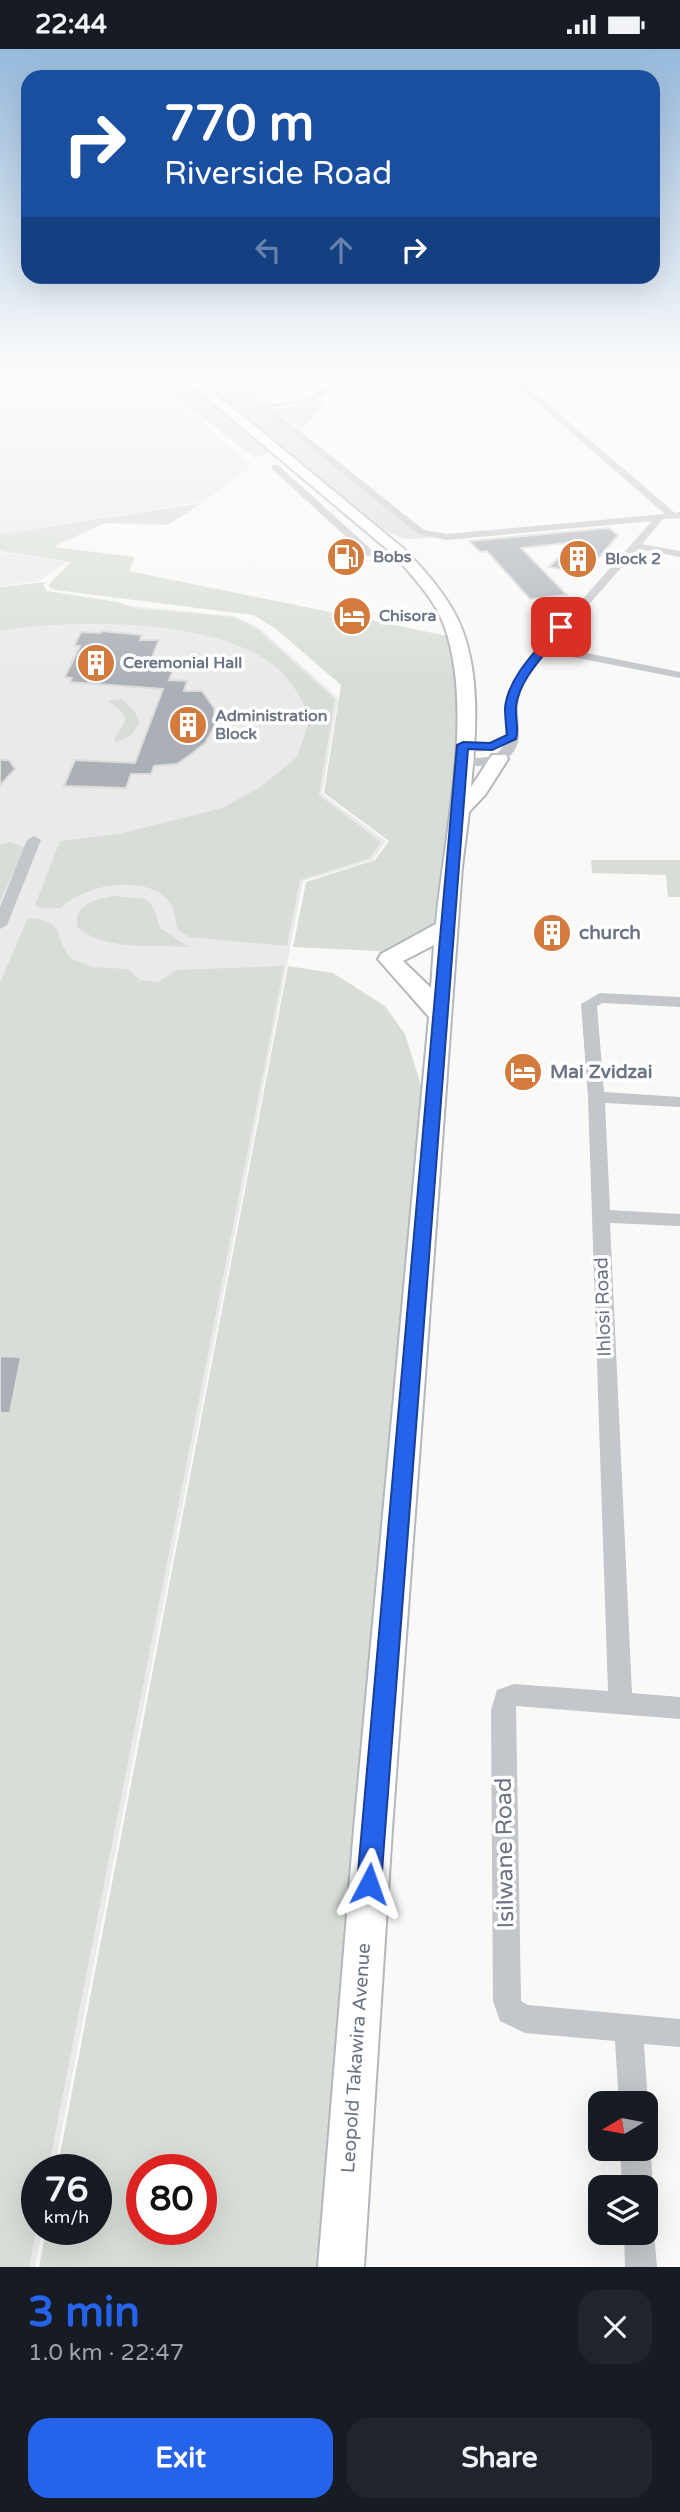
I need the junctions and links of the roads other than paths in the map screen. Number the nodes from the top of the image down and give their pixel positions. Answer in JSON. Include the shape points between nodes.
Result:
{"nodes":[{"id":1,"x":288,"y":479,"type":"edge"},
{"id":2,"x":311,"y":479,"type":"edge"},
{"id":3,"x":354,"y":479,"type":"edge"},
{"id":4,"x":629,"y":479,"type":"edge"},
{"id":5,"x":671,"y":515,"type":"edge"},
{"id":6,"x":634,"y":545,"type":"junction"},
{"id":7,"x":399,"y":552,"type":"junction"},
{"id":8,"x":680,"y":554,"type":"edge"},
{"id":9,"x":543,"y":648,"type":"junction"},
{"id":10,"x":680,"y":675,"type":"edge"},
{"id":11,"x":512,"y":737,"type":"junction"},
{"id":12,"x":462,"y":753,"type":"junction"},
{"id":13,"x":499,"y":759,"type":"junction"},
{"id":14,"x":458,"y":811,"type":"junction"},
{"id":15,"x":34,"y":840,"type":"dead end"},
{"id":16,"x":0,"y":925,"type":"edge"},
{"id":17,"x":446,"y":927,"type":"junction"},
{"id":18,"x":680,"y":1002,"type":"edge"},
{"id":19,"x":441,"y":1016,"type":"junction"},
{"id":20,"x":596,"y":1097,"type":"junction"},
{"id":21,"x":680,"y":1102,"type":"edge"},
{"id":22,"x":599,"y":1216,"type":"junction"},
{"id":23,"x":680,"y":1220,"type":"edge"},
{"id":24,"x":620,"y":1702,"type":"junction"},
{"id":25,"x":680,"y":1708,"type":"edge"},
{"id":26,"x":629,"y":2030,"type":"junction"},
{"id":27,"x":680,"y":2033,"type":"edge"},
{"id":28,"x":632,"y":2091,"type":"edge"},
{"id":29,"x":640,"y":2245,"type":"edge"},
{"id":30,"x":341,"y":2267,"type":"edge"},
{"id":31,"x":641,"y":2267,"type":"edge"}],
"edges":[{"from":1,"to":7,"type":"street","via":[[371,554]]},
{"from":2,"to":7,"type":"highway","name":"Leopold Takawira Avenue"},
{"from":3,"to":5,"type":"street","via":[[429,535]]},
{"from":4,"to":5,"type":"street"},
{"from":5,"to":6,"type":"street"},
{"from":6,"to":8,"type":"street"},
{"from":6,"to":9,"type":"street"},
{"from":7,"to":12,"type":"highway","name":"Leopold Takawira Avenue","via":[[429,586],[451,622],[459,646],[464,692]]},
{"from":9,"to":10,"type":"street"},
{"from":9,"to":11,"type":"street","via":[[513,696]]},
{"from":11,"to":12,"type":"street"},
{"from":11,"to":13,"type":"street","via":[[509,749]]},
{"from":12,"to":13,"type":"street"},
{"from":12,"to":14,"type":"highway","name":"Leopold Takawira Avenue"},
{"from":13,"to":14,"type":"highway"},
{"from":14,"to":17,"type":"highway","name":"Leopold Takawira Avenue"},
{"from":15,"to":16,"type":"street"},
{"from":17,"to":19,"type":"highway","name":"Leopold Takawira Avenue"},
{"from":17,"to":19,"type":"highway","via":[[389,959]]},
{"from":18,"to":20,"type":"street","name":"Ihlosi Road","via":[[600,998],[589,1004]]},
{"from":19,"to":30,"type":"highway","name":"Leopold Takawira Avenue"},
{"from":20,"to":21,"type":"street"},
{"from":20,"to":22,"type":"street","name":"Ihlosi Road"},
{"from":22,"to":23,"type":"street"},
{"from":22,"to":24,"type":"street","name":"Ihlosi Road"},
{"from":24,"to":25,"type":"street","name":"Isilwane Road"},
{"from":24,"to":26,"type":"street","name":"Isilwane Road","via":[[514,1695],[504,1703],[507,2001],[512,2014],[525,2019]]},
{"from":26,"to":27,"type":"street","name":"Isilwane Road"},
{"from":26,"to":28,"type":"street"},
{"from":29,"to":31,"type":"street"}]}
